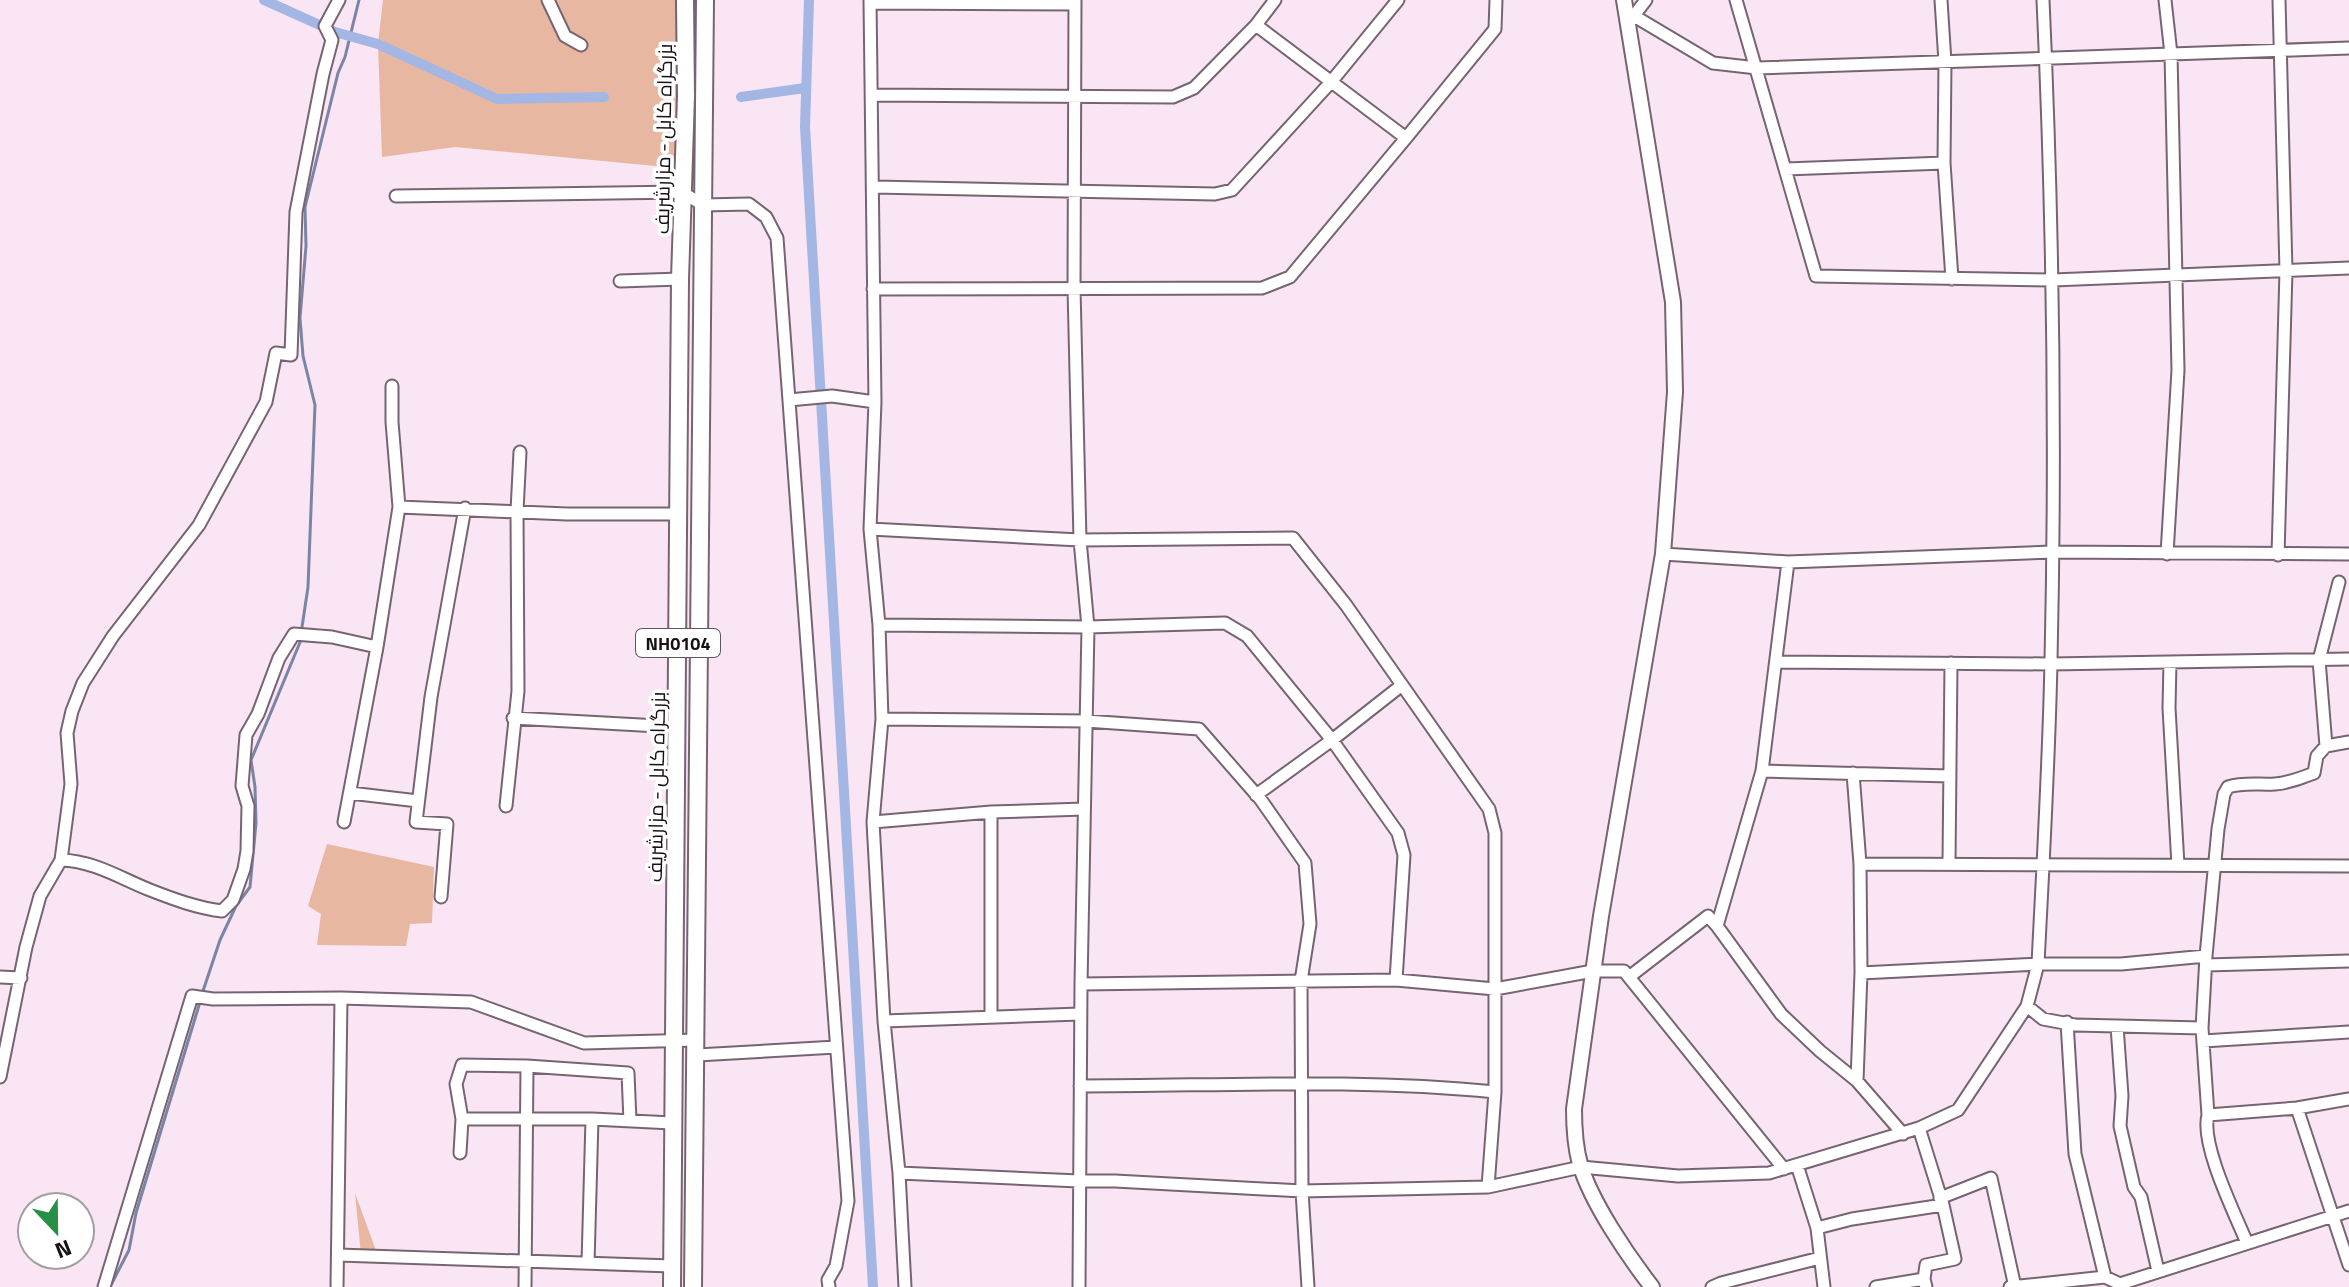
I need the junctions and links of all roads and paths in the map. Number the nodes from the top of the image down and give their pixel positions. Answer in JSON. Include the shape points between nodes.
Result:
{"nodes":[{"id":1,"x":339,"y":0,"type":"edge"},
{"id":2,"x":548,"y":0,"type":"edge"},
{"id":3,"x":685,"y":0,"type":"edge"},
{"id":4,"x":705,"y":0,"type":"edge"},
{"id":5,"x":1275,"y":0,"type":"edge"},
{"id":6,"x":1398,"y":0,"type":"edge"},
{"id":7,"x":1496,"y":0,"type":"edge"},
{"id":8,"x":1624,"y":0,"type":"edge"},
{"id":9,"x":1646,"y":0,"type":"edge"},
{"id":10,"x":1736,"y":0,"type":"edge"},
{"id":11,"x":1941,"y":0,"type":"edge"},
{"id":12,"x":2043,"y":0,"type":"edge"},
{"id":13,"x":2165,"y":0,"type":"edge"},
{"id":14,"x":2279,"y":0,"type":"edge"},
{"id":15,"x":977,"y":1,"type":"edge"},
{"id":16,"x":870,"y":2,"type":"edge"},
{"id":17,"x":1075,"y":2,"type":"edge"},
{"id":18,"x":1631,"y":20,"type":"junction"},
{"id":19,"x":1256,"y":25,"type":"junction"},
{"id":20,"x":581,"y":45,"type":"dead end"},
{"id":21,"x":2349,"y":48,"type":"edge"},
{"id":22,"x":2281,"y":50,"type":"junction"},
{"id":23,"x":2171,"y":54,"type":"junction"},
{"id":24,"x":2045,"y":58,"type":"junction"},
{"id":25,"x":1945,"y":62,"type":"junction"},
{"id":26,"x":1757,"y":68,"type":"junction"},
{"id":27,"x":1331,"y":82,"type":"junction"},
{"id":28,"x":872,"y":95,"type":"junction"},
{"id":29,"x":1075,"y":97,"type":"junction"},
{"id":30,"x":1406,"y":138,"type":"junction"},
{"id":31,"x":1944,"y":163,"type":"junction"},
{"id":32,"x":1786,"y":169,"type":"junction"},
{"id":33,"x":874,"y":187,"type":"junction"},
{"id":34,"x":1076,"y":191,"type":"junction"},
{"id":35,"x":682,"y":192,"type":"junction"},
{"id":36,"x":396,"y":196,"type":"dead end"},
{"id":37,"x":703,"y":205,"type":"junction"},
{"id":38,"x":2349,"y":268,"type":"edge"},
{"id":39,"x":2286,"y":271,"type":"junction"},
{"id":40,"x":2177,"y":276,"type":"junction"},
{"id":41,"x":680,"y":279,"type":"junction"},
{"id":42,"x":1952,"y":279,"type":"junction"},
{"id":43,"x":2053,"y":280,"type":"junction"},
{"id":44,"x":620,"y":281,"type":"dead end"},
{"id":45,"x":1074,"y":288,"type":"junction"},
{"id":46,"x":873,"y":289,"type":"junction"},
{"id":47,"x":392,"y":386,"type":"dead end"},
{"id":48,"x":789,"y":400,"type":"junction"},
{"id":49,"x":875,"y":402,"type":"junction"},
{"id":50,"x":520,"y":452,"type":"dead end"},
{"id":51,"x":399,"y":507,"type":"junction"},
{"id":52,"x":465,"y":508,"type":"junction"},
{"id":53,"x":517,"y":511,"type":"junction"},
{"id":54,"x":679,"y":514,"type":"junction"},
{"id":55,"x":870,"y":529,"type":"junction"},
{"id":56,"x":1080,"y":540,"type":"junction"},
{"id":57,"x":2052,"y":552,"type":"junction"},
{"id":58,"x":1663,"y":554,"type":"junction"},
{"id":59,"x":2167,"y":554,"type":"junction"},
{"id":60,"x":2349,"y":554,"type":"edge"},
{"id":61,"x":2278,"y":555,"type":"junction"},
{"id":62,"x":1788,"y":562,"type":"junction"},
{"id":63,"x":2339,"y":582,"type":"dead end"},
{"id":64,"x":879,"y":625,"type":"junction"},
{"id":65,"x":1088,"y":627,"type":"junction"},
{"id":66,"x":377,"y":647,"type":"junction"},
{"id":67,"x":2349,"y":659,"type":"edge"},
{"id":68,"x":2319,"y":660,"type":"junction"},
{"id":69,"x":1777,"y":662,"type":"junction"},
{"id":70,"x":2170,"y":662,"type":"junction"},
{"id":71,"x":1951,"y":663,"type":"junction"},
{"id":72,"x":2051,"y":664,"type":"junction"},
{"id":73,"x":1402,"y":685,"type":"junction"},
{"id":74,"x":513,"y":718,"type":"junction"},
{"id":75,"x":882,"y":719,"type":"junction"},
{"id":76,"x":1086,"y":721,"type":"junction"},
{"id":77,"x":677,"y":727,"type":"junction"},
{"id":78,"x":1332,"y":740,"type":"junction"},
{"id":79,"x":2349,"y":742,"type":"edge"},
{"id":80,"x":2326,"y":746,"type":"junction"},
{"id":81,"x":1762,"y":771,"type":"junction"},
{"id":82,"x":1853,"y":773,"type":"junction"},
{"id":83,"x":1950,"y":776,"type":"junction"},
{"id":84,"x":350,"y":793,"type":"junction"},
{"id":85,"x":1256,"y":795,"type":"junction"},
{"id":86,"x":418,"y":801,"type":"junction"},
{"id":87,"x":506,"y":806,"type":"dead end"},
{"id":88,"x":1084,"y":809,"type":"junction"},
{"id":89,"x":991,"y":812,"type":"junction"},
{"id":90,"x":344,"y":822,"type":"dead end"},
{"id":91,"x":873,"y":822,"type":"junction"},
{"id":92,"x":61,"y":860,"type":"junction"},
{"id":93,"x":1949,"y":863,"type":"junction"},
{"id":94,"x":1860,"y":864,"type":"junction"},
{"id":95,"x":2215,"y":864,"type":"junction"},
{"id":96,"x":2043,"y":865,"type":"junction"},
{"id":97,"x":2178,"y":865,"type":"junction"},
{"id":98,"x":2349,"y":866,"type":"edge"},
{"id":99,"x":441,"y":897,"type":"dead end"},
{"id":100,"x":1717,"y":926,"type":"junction"},
{"id":101,"x":2206,"y":960,"type":"junction"},
{"id":102,"x":2349,"y":961,"type":"edge"},
{"id":103,"x":2038,"y":964,"type":"junction"},
{"id":104,"x":1593,"y":971,"type":"junction"},
{"id":105,"x":1861,"y":973,"type":"junction"},
{"id":106,"x":0,"y":977,"type":"edge"},
{"id":107,"x":1629,"y":977,"type":"junction"},
{"id":108,"x":21,"y":978,"type":"junction"},
{"id":109,"x":1396,"y":980,"type":"junction"},
{"id":110,"x":1301,"y":981,"type":"junction"},
{"id":111,"x":1081,"y":984,"type":"junction"},
{"id":112,"x":1495,"y":989,"type":"junction"},
{"id":113,"x":341,"y":998,"type":"junction"},
{"id":114,"x":2027,"y":1006,"type":"junction"},
{"id":115,"x":1080,"y":1014,"type":"junction"},
{"id":116,"x":991,"y":1017,"type":"junction"},
{"id":117,"x":884,"y":1021,"type":"junction"},
{"id":118,"x":2067,"y":1022,"type":"junction"},
{"id":119,"x":2117,"y":1026,"type":"junction"},
{"id":120,"x":2202,"y":1028,"type":"junction"},
{"id":121,"x":2349,"y":1032,"type":"edge"},
{"id":122,"x":674,"y":1040,"type":"junction"},
{"id":123,"x":2203,"y":1041,"type":"junction"},
{"id":124,"x":836,"y":1047,"type":"junction"},
{"id":125,"x":697,"y":1048,"type":"junction"},
{"id":126,"x":527,"y":1066,"type":"junction"},
{"id":127,"x":0,"y":1077,"type":"edge"},
{"id":128,"x":1857,"y":1081,"type":"junction"},
{"id":129,"x":1303,"y":1084,"type":"junction"},
{"id":130,"x":1080,"y":1086,"type":"junction"},
{"id":131,"x":1495,"y":1092,"type":"junction"},
{"id":132,"x":2349,"y":1099,"type":"edge"},
{"id":133,"x":2297,"y":1108,"type":"junction"},
{"id":134,"x":2208,"y":1115,"type":"junction"},
{"id":135,"x":462,"y":1119,"type":"junction"},
{"id":136,"x":525,"y":1119,"type":"junction"},
{"id":137,"x":592,"y":1119,"type":"junction"},
{"id":138,"x":630,"y":1121,"type":"junction"},
{"id":139,"x":672,"y":1123,"type":"junction"},
{"id":140,"x":1919,"y":1128,"type":"junction"},
{"id":141,"x":1903,"y":1134,"type":"junction"},
{"id":142,"x":460,"y":1153,"type":"dead end"},
{"id":143,"x":1797,"y":1165,"type":"junction"},
{"id":144,"x":1581,"y":1167,"type":"junction"},
{"id":145,"x":1784,"y":1169,"type":"junction"},
{"id":146,"x":899,"y":1173,"type":"junction"},
{"id":147,"x":1079,"y":1181,"type":"junction"},
{"id":148,"x":1488,"y":1187,"type":"junction"},
{"id":149,"x":1302,"y":1191,"type":"junction"},
{"id":150,"x":1941,"y":1202,"type":"junction"},
{"id":151,"x":2349,"y":1211,"type":"edge"},
{"id":152,"x":2333,"y":1216,"type":"junction"},
{"id":153,"x":1817,"y":1228,"type":"junction"},
{"id":154,"x":2247,"y":1243,"type":"junction"},
{"id":155,"x":338,"y":1255,"type":"junction"},
{"id":156,"x":1820,"y":1258,"type":"junction"},
{"id":157,"x":526,"y":1262,"type":"junction"},
{"id":158,"x":588,"y":1263,"type":"junction"},
{"id":159,"x":2349,"y":1265,"type":"edge"},
{"id":160,"x":672,"y":1266,"type":"junction"},
{"id":161,"x":2158,"y":1271,"type":"junction"},
{"id":162,"x":2105,"y":1277,"type":"junction"},
{"id":163,"x":1925,"y":1283,"type":"edge"},
{"id":164,"x":104,"y":1287,"type":"edge"},
{"id":165,"x":337,"y":1287,"type":"edge"},
{"id":166,"x":525,"y":1287,"type":"edge"},
{"id":167,"x":672,"y":1287,"type":"edge"},
{"id":168,"x":693,"y":1287,"type":"edge"},
{"id":169,"x":829,"y":1287,"type":"edge"},
{"id":170,"x":905,"y":1287,"type":"edge"},
{"id":171,"x":1079,"y":1287,"type":"edge"},
{"id":172,"x":1308,"y":1287,"type":"edge"},
{"id":173,"x":1652,"y":1287,"type":"edge"},
{"id":174,"x":1712,"y":1287,"type":"edge"},
{"id":175,"x":1824,"y":1287,"type":"edge"},
{"id":176,"x":1876,"y":1287,"type":"edge"},
{"id":177,"x":2013,"y":1287,"type":"edge"}],
"edges":[{"from":1,"to":92,"type":"street","via":[[325,26],[332,40],[296,212],[291,355],[276,353],[266,402],[199,525],[83,683],[67,733],[71,784]]},
{"from":2,"to":20,"type":"street","via":[[565,36]]},
{"from":3,"to":35,"type":"highway","name":"بزرگراه کابل - مزارشریف","number":"NH0104"},
{"from":4,"to":37,"type":"highway","name":"بزرگراه کابل - مزارشریف","number":"NH0104"},
{"from":5,"to":19,"type":"street"},
{"from":6,"to":27,"type":"street"},
{"from":7,"to":30,"type":"street","via":[[1495,29]]},
{"from":8,"to":18,"type":"main road"},
{"from":9,"to":18,"type":"street"},
{"from":10,"to":26,"type":"street"},
{"from":11,"to":25,"type":"street"},
{"from":12,"to":24,"type":"street"},
{"from":13,"to":23,"type":"street"},
{"from":14,"to":22,"type":"street"},
{"from":15,"to":16,"type":"street"},
{"from":15,"to":17,"type":"street"},
{"from":16,"to":28,"type":"street"},
{"from":17,"to":29,"type":"street"},
{"from":18,"to":26,"type":"street","via":[[1713,63]]},
{"from":18,"to":58,"type":"main road","via":[[1673,302],[1675,392]]},
{"from":19,"to":27,"type":"street"},
{"from":19,"to":29,"type":"street","via":[[1194,88],[1173,97]]},
{"from":21,"to":22,"type":"street"},
{"from":22,"to":23,"type":"street"},
{"from":22,"to":39,"type":"street"},
{"from":23,"to":24,"type":"street"},
{"from":23,"to":40,"type":"street"},
{"from":24,"to":25,"type":"street"},
{"from":24,"to":43,"type":"street"},
{"from":25,"to":26,"type":"street"},
{"from":25,"to":31,"type":"street"},
{"from":26,"to":32,"type":"street"},
{"from":27,"to":30,"type":"street"},
{"from":27,"to":34,"type":"street","via":[[1232,190]]},
{"from":28,"to":29,"type":"street"},
{"from":28,"to":33,"type":"street"},
{"from":29,"to":34,"type":"street"},
{"from":30,"to":45,"type":"street","via":[[1290,277],[1262,288]]},
{"from":31,"to":32,"type":"street"},
{"from":31,"to":42,"type":"street"},
{"from":32,"to":42,"type":"street","via":[[1816,276]]},
{"from":33,"to":34,"type":"street"},
{"from":33,"to":46,"type":"street"},
{"from":34,"to":45,"type":"street"},
{"from":35,"to":36,"type":"street"},
{"from":35,"to":37,"type":"street"},
{"from":35,"to":41,"type":"highway","name":"بزرگراه کابل - مزارشریف","number":"NH0104"},
{"from":37,"to":48,"type":"street","via":[[749,204],[766,217],[777,238]]},
{"from":37,"to":125,"type":"highway","name":"بزرگراه کابل - مزارشریف","number":"NH0104"},
{"from":38,"to":39,"type":"street"},
{"from":39,"to":40,"type":"street"},
{"from":39,"to":61,"type":"street"},
{"from":40,"to":43,"type":"street"},
{"from":40,"to":59,"type":"street","via":[[2178,370]]},
{"from":41,"to":44,"type":"street"},
{"from":41,"to":54,"type":"highway","name":"بزرگراه کابل - مزارشریف","number":"NH0104"},
{"from":42,"to":43,"type":"street"},
{"from":43,"to":57,"type":"street"},
{"from":45,"to":46,"type":"street"},
{"from":45,"to":56,"type":"street"},
{"from":46,"to":49,"type":"street"},
{"from":47,"to":51,"type":"street"},
{"from":48,"to":49,"type":"street","via":[[832,396]]},
{"from":48,"to":124,"type":"street"},
{"from":49,"to":55,"type":"street"},
{"from":50,"to":53,"type":"street"},
{"from":51,"to":52,"type":"street"},
{"from":51,"to":66,"type":"street"},
{"from":52,"to":53,"type":"street"},
{"from":52,"to":86,"type":"street"},
{"from":53,"to":54,"type":"street"},
{"from":53,"to":74,"type":"street","via":[[518,691]]},
{"from":54,"to":77,"type":"highway","name":"بزرگراه کابل - مزارشریف","number":"NH0104"},
{"from":55,"to":56,"type":"street"},
{"from":55,"to":64,"type":"street"},
{"from":56,"to":65,"type":"street"},
{"from":56,"to":73,"type":"street","via":[[1293,538]]},
{"from":57,"to":59,"type":"street"},
{"from":57,"to":62,"type":"street"},
{"from":57,"to":72,"type":"street"},
{"from":58,"to":62,"type":"street"},
{"from":58,"to":104,"type":"main road"},
{"from":59,"to":61,"type":"street"},
{"from":60,"to":61,"type":"street"},
{"from":62,"to":69,"type":"street"},
{"from":63,"to":68,"type":"street"},
{"from":64,"to":65,"type":"street"},
{"from":64,"to":75,"type":"street"},
{"from":65,"to":76,"type":"street"},
{"from":65,"to":78,"type":"street","via":[[1225,623],[1247,636]]},
{"from":66,"to":84,"type":"street"},
{"from":66,"to":92,"type":"street","via":[[294,634],[279,658],[246,735],[242,786],[248,806],[247,851],[233,900],[222,911],[149,890],[77,860]]},
{"from":67,"to":68,"type":"street"},
{"from":68,"to":70,"type":"street"},
{"from":68,"to":80,"type":"street"},
{"from":69,"to":71,"type":"street"},
{"from":69,"to":81,"type":"street"},
{"from":70,"to":72,"type":"street"},
{"from":70,"to":97,"type":"street"},
{"from":71,"to":72,"type":"street"},
{"from":71,"to":83,"type":"street"},
{"from":72,"to":96,"type":"street"},
{"from":73,"to":78,"type":"street"},
{"from":73,"to":112,"type":"street","via":[[1489,809],[1495,833]]},
{"from":74,"to":77,"type":"street"},
{"from":74,"to":87,"type":"street"},
{"from":75,"to":76,"type":"street"},
{"from":75,"to":91,"type":"street"},
{"from":76,"to":85,"type":"street","via":[[1199,729]]},
{"from":76,"to":88,"type":"street"},
{"from":77,"to":122,"type":"highway","name":"بزرگراه کابل - مزارشریف","number":"NH0104"},
{"from":78,"to":85,"type":"street"},
{"from":78,"to":109,"type":"street","via":[[1398,833],[1404,855]]},
{"from":79,"to":80,"type":"street"},
{"from":80,"to":95,"type":"street","via":[[2317,756],[2314,773],[2290,782],[2228,787]]},
{"from":81,"to":82,"type":"street"},
{"from":81,"to":100,"type":"street"},
{"from":82,"to":83,"type":"street"},
{"from":82,"to":94,"type":"street"},
{"from":83,"to":93,"type":"street"},
{"from":84,"to":86,"type":"street"},
{"from":84,"to":90,"type":"street"},
{"from":85,"to":110,"type":"street","via":[[1305,863],[1310,924]]},
{"from":86,"to":99,"type":"street","via":[[416,822],[447,824]]},
{"from":88,"to":89,"type":"street"},
{"from":88,"to":111,"type":"street"},
{"from":89,"to":91,"type":"street"},
{"from":89,"to":116,"type":"street"},
{"from":91,"to":117,"type":"street"},
{"from":92,"to":108,"type":"street","via":[[40,896]]},
{"from":93,"to":94,"type":"street"},
{"from":93,"to":96,"type":"street"},
{"from":94,"to":105,"type":"street"},
{"from":95,"to":97,"type":"street"},
{"from":95,"to":98,"type":"street"},
{"from":95,"to":101,"type":"street"},
{"from":96,"to":97,"type":"street"},
{"from":96,"to":103,"type":"street"},
{"from":100,"to":107,"type":"street","via":[[1708,916]]},
{"from":100,"to":128,"type":"street","via":[[1781,1014]]},
{"from":101,"to":102,"type":"street"},
{"from":101,"to":103,"type":"street"},
{"from":101,"to":120,"type":"street"},
{"from":103,"to":105,"type":"street"},
{"from":103,"to":114,"type":"street"},
{"from":104,"to":107,"type":"street","via":[[1624,971]]},
{"from":104,"to":112,"type":"street"},
{"from":104,"to":144,"type":"main road","via":[[1574,1109]]},
{"from":105,"to":128,"type":"street"},
{"from":106,"to":108,"type":"street"},
{"from":107,"to":145,"type":"street"},
{"from":108,"to":127,"type":"street"},
{"from":109,"to":110,"type":"street"},
{"from":109,"to":112,"type":"street"},
{"from":110,"to":111,"type":"street"},
{"from":110,"to":129,"type":"street"},
{"from":111,"to":115,"type":"street"},
{"from":112,"to":131,"type":"street"},
{"from":113,"to":122,"type":"street","via":[[471,1002],[584,1043]]},
{"from":113,"to":155,"type":"street"},
{"from":113,"to":164,"type":"street","via":[[192,996]]},
{"from":114,"to":118,"type":"street","via":[[2043,1019]]},
{"from":114,"to":140,"type":"street","via":[[1958,1110]]},
{"from":115,"to":116,"type":"street"},
{"from":115,"to":130,"type":"street"},
{"from":116,"to":117,"type":"street"},
{"from":117,"to":146,"type":"street"},
{"from":118,"to":119,"type":"street"},
{"from":118,"to":162,"type":"street","via":[[2075,1154]]},
{"from":119,"to":120,"type":"street"},
{"from":119,"to":161,"type":"street","via":[[2120,1126]]},
{"from":120,"to":123,"type":"street"},
{"from":121,"to":123,"type":"street"},
{"from":122,"to":125,"type":"street"},
{"from":122,"to":139,"type":"highway","name":"بزرگراه کابل - مزارشریف","number":"NH0104"},
{"from":123,"to":134,"type":"street"},
{"from":124,"to":125,"type":"street"},
{"from":124,"to":169,"type":"street","via":[[848,1201]]},
{"from":125,"to":168,"type":"highway","name":"بزرگراه کابل - مزارشریف","number":"NH0104"},
{"from":126,"to":135,"type":"street","via":[[462,1065],[456,1084]]},
{"from":126,"to":136,"type":"street"},
{"from":126,"to":138,"type":"street","via":[[628,1073]]},
{"from":128,"to":141,"type":"street"},
{"from":129,"to":130,"type":"street"},
{"from":129,"to":131,"type":"street"},
{"from":129,"to":149,"type":"street"},
{"from":130,"to":147,"type":"street"},
{"from":131,"to":148,"type":"street"},
{"from":132,"to":133,"type":"street"},
{"from":133,"to":134,"type":"street"},
{"from":133,"to":152,"type":"street"},
{"from":134,"to":154,"type":"street","via":[[2208,1143]]},
{"from":135,"to":136,"type":"street"},
{"from":135,"to":142,"type":"street"},
{"from":136,"to":137,"type":"street"},
{"from":136,"to":157,"type":"street"},
{"from":137,"to":138,"type":"street"},
{"from":137,"to":158,"type":"street"},
{"from":138,"to":139,"type":"street"},
{"from":139,"to":160,"type":"highway","name":"بزرگراه کابل - مزارشریف","number":"NH0104"},
{"from":140,"to":141,"type":"street"},
{"from":140,"to":150,"type":"street"},
{"from":141,"to":143,"type":"street"},
{"from":143,"to":145,"type":"street"},
{"from":143,"to":153,"type":"street"},
{"from":144,"to":145,"type":"street","via":[[1678,1176]]},
{"from":144,"to":148,"type":"street"},
{"from":144,"to":173,"type":"main road"},
{"from":146,"to":147,"type":"street"},
{"from":146,"to":170,"type":"street"},
{"from":147,"to":149,"type":"street"},
{"from":147,"to":171,"type":"street"},
{"from":148,"to":149,"type":"street"},
{"from":149,"to":172,"type":"street"},
{"from":150,"to":153,"type":"street"},
{"from":150,"to":163,"type":"street","via":[[1955,1259],[1926,1265]]},
{"from":150,"to":177,"type":"street","via":[[1991,1178]]},
{"from":151,"to":152,"type":"street"},
{"from":152,"to":154,"type":"street"},
{"from":152,"to":159,"type":"street"},
{"from":153,"to":156,"type":"street"},
{"from":154,"to":161,"type":"street"},
{"from":155,"to":157,"type":"street"},
{"from":155,"to":165,"type":"street"},
{"from":156,"to":174,"type":"street"},
{"from":156,"to":175,"type":"street"},
{"from":157,"to":158,"type":"street"},
{"from":157,"to":166,"type":"street"},
{"from":158,"to":160,"type":"street"},
{"from":160,"to":167,"type":"highway","name":"بزرگراه کابل - مزارشریف","number":"NH0104"},
{"from":161,"to":162,"type":"street","via":[[2120,1284]]},
{"from":162,"to":177,"type":"street"},
{"from":163,"to":176,"type":"street"}]}
